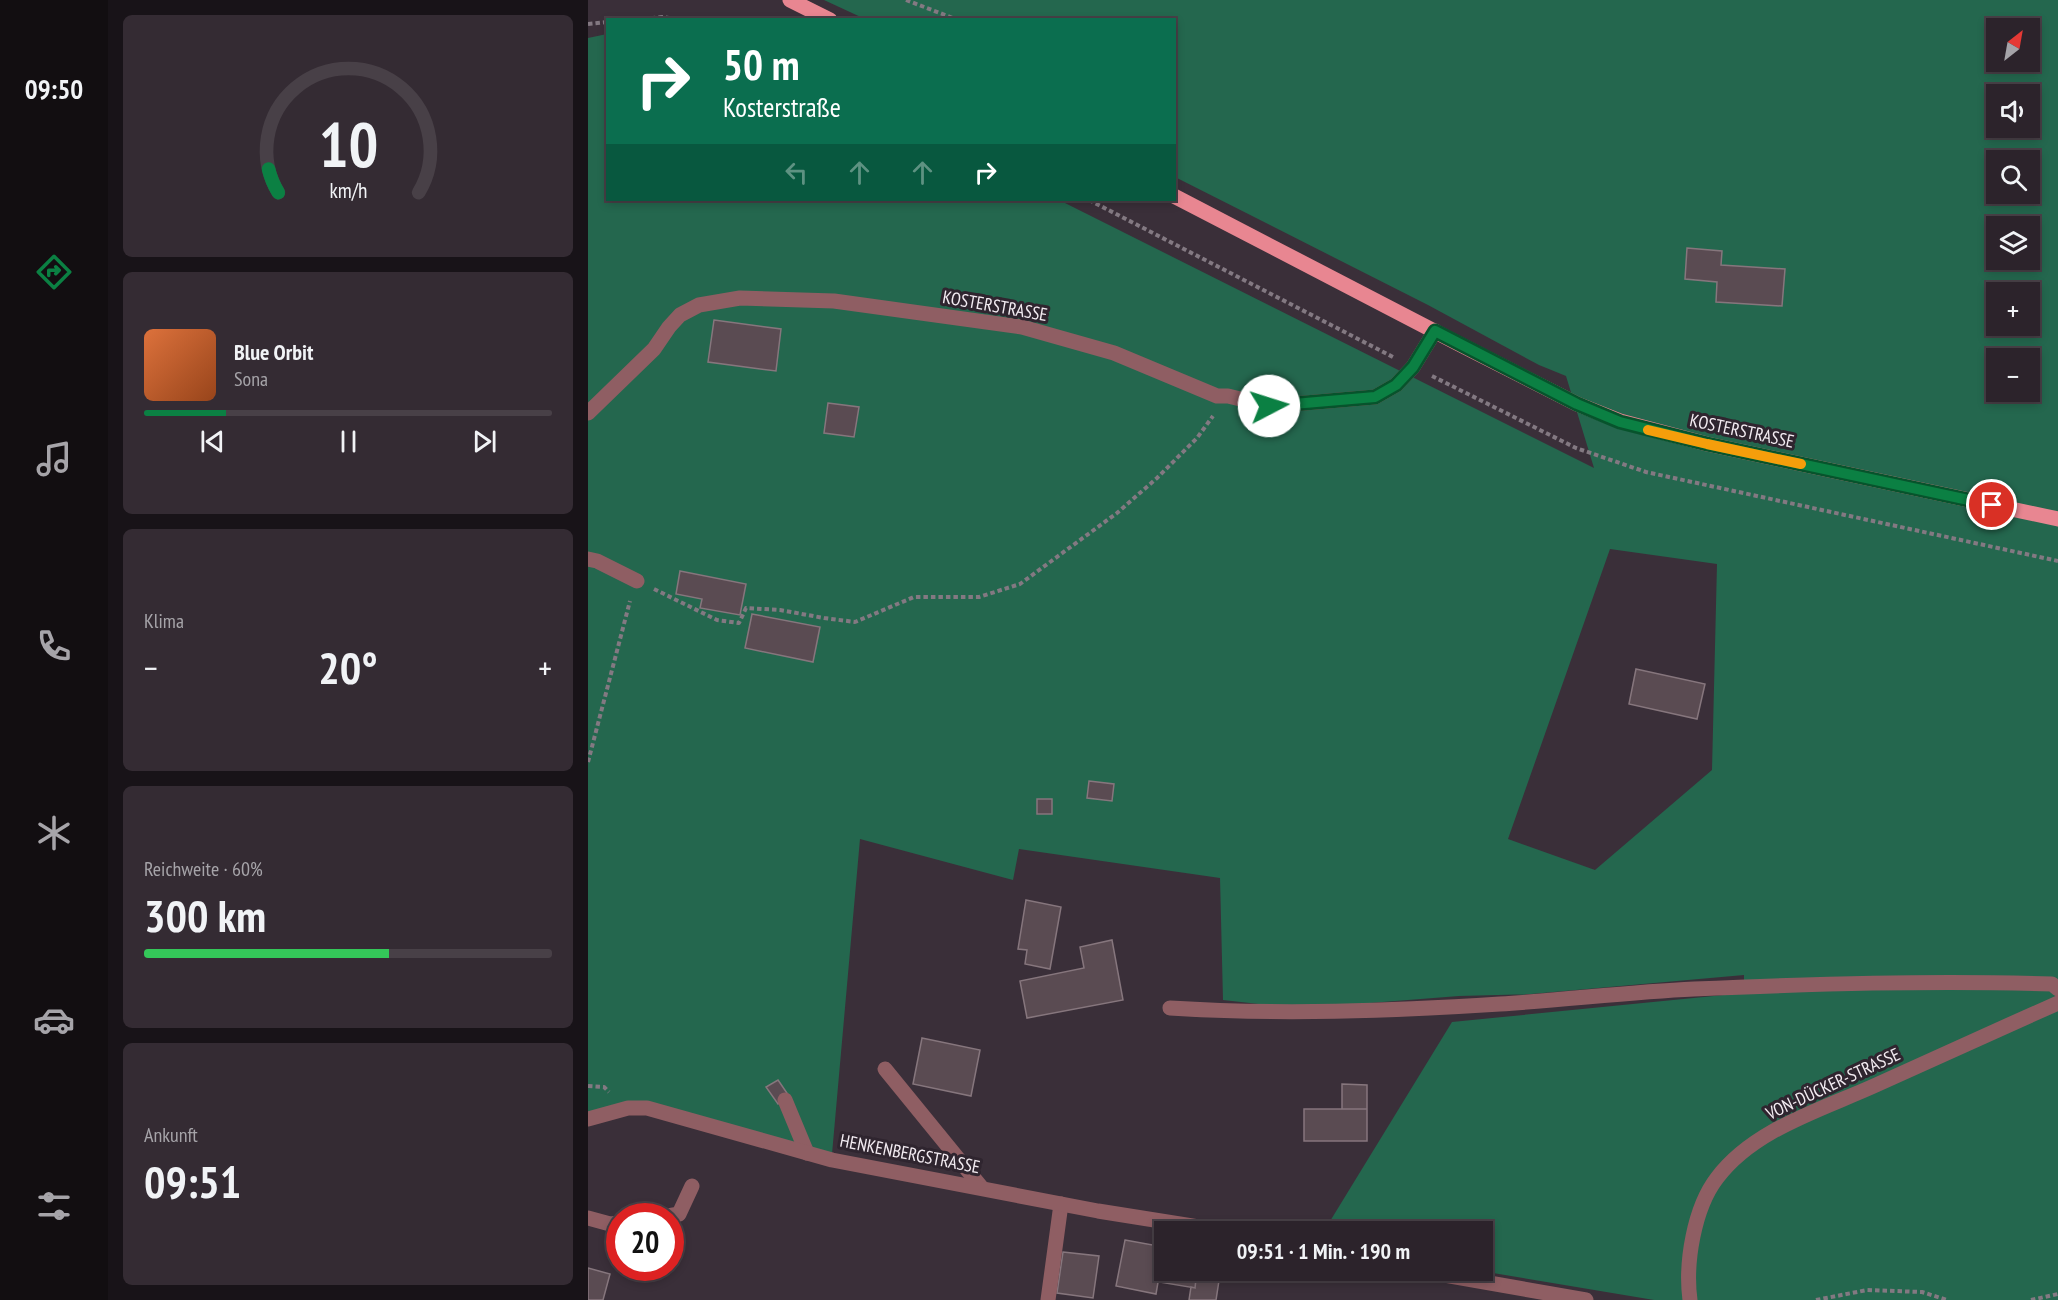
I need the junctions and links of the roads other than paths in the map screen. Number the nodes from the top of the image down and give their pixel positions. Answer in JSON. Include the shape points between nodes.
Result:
{"nodes":[{"id":1,"x":789,"y":0,"type":"edge"},
{"id":2,"x":826,"y":18,"type":"edge"},
{"id":3,"x":1176,"y":197,"type":"edge"},
{"id":4,"x":1435,"y":331,"type":"junction"},
{"id":5,"x":588,"y":413,"type":"edge"},
{"id":6,"x":2058,"y":519,"type":"edge"},
{"id":7,"x":588,"y":559,"type":"edge"},
{"id":8,"x":637,"y":581,"type":"road end"},
{"id":9,"x":2058,"y":988,"type":"edge"},
{"id":10,"x":2058,"y":1003,"type":"edge"},
{"id":11,"x":1170,"y":1008,"type":"dead end"},
{"id":12,"x":885,"y":1069,"type":"dead end"},
{"id":13,"x":784,"y":1100,"type":"dead end"},
{"id":14,"x":588,"y":1119,"type":"edge"},
{"id":15,"x":807,"y":1153,"type":"junction"},
{"id":16,"x":692,"y":1186,"type":"dead end"},
{"id":17,"x":982,"y":1188,"type":"junction"},
{"id":18,"x":684,"y":1203,"type":"edge"},
{"id":19,"x":1061,"y":1204,"type":"junction"},
{"id":20,"x":588,"y":1218,"type":"edge"},
{"id":21,"x":1164,"y":1221,"type":"edge"},
{"id":22,"x":606,"y":1223,"type":"edge"},
{"id":23,"x":1479,"y":1281,"type":"edge"},
{"id":24,"x":1048,"y":1300,"type":"edge"},
{"id":25,"x":1587,"y":1300,"type":"edge"},
{"id":26,"x":1690,"y":1300,"type":"edge"}],
"edges":[{"from":1,"to":2,"type":"main road"},
{"from":3,"to":4,"type":"main road","name":"KOSTERSTRASSE"},
{"from":4,"to":5,"type":"street","name":"KOSTERSTRASSE","via":[[1413,367],[1396,385],[1375,397],[1269,406],[1217,396],[1114,353],[1022,327],[834,301],[740,298],[699,305],[680,315],[654,349]]},
{"from":4,"to":6,"type":"main road","name":"KOSTERSTRASSE","via":[[1620,422]]},
{"from":7,"to":8,"type":"street"},
{"from":9,"to":11,"type":"street","via":[[2052,984],[1973,981],[1693,989],[1361,1012],[1248,1013]]},
{"from":10,"to":26,"type":"street","name":"VON-DÜCKER-STRASSE","via":[[1786,1125],[1737,1157],[1716,1179],[1702,1205],[1690,1263]]},
{"from":12,"to":17,"type":"street"},
{"from":13,"to":15,"type":"street"},
{"from":14,"to":15,"type":"street","name":"HENKENBERGSTRASSE","via":[[628,1108],[647,1108]]},
{"from":15,"to":17,"type":"street","name":"HENKENBERGSTRASSE"},
{"from":16,"to":18,"type":"street"},
{"from":17,"to":19,"type":"street","name":"HENKENBERGSTRASSE"},
{"from":19,"to":21,"type":"street","name":"HENKENBERGSTRASSE"},
{"from":19,"to":24,"type":"street"},
{"from":20,"to":22,"type":"street"},
{"from":23,"to":25,"type":"street"}]}
